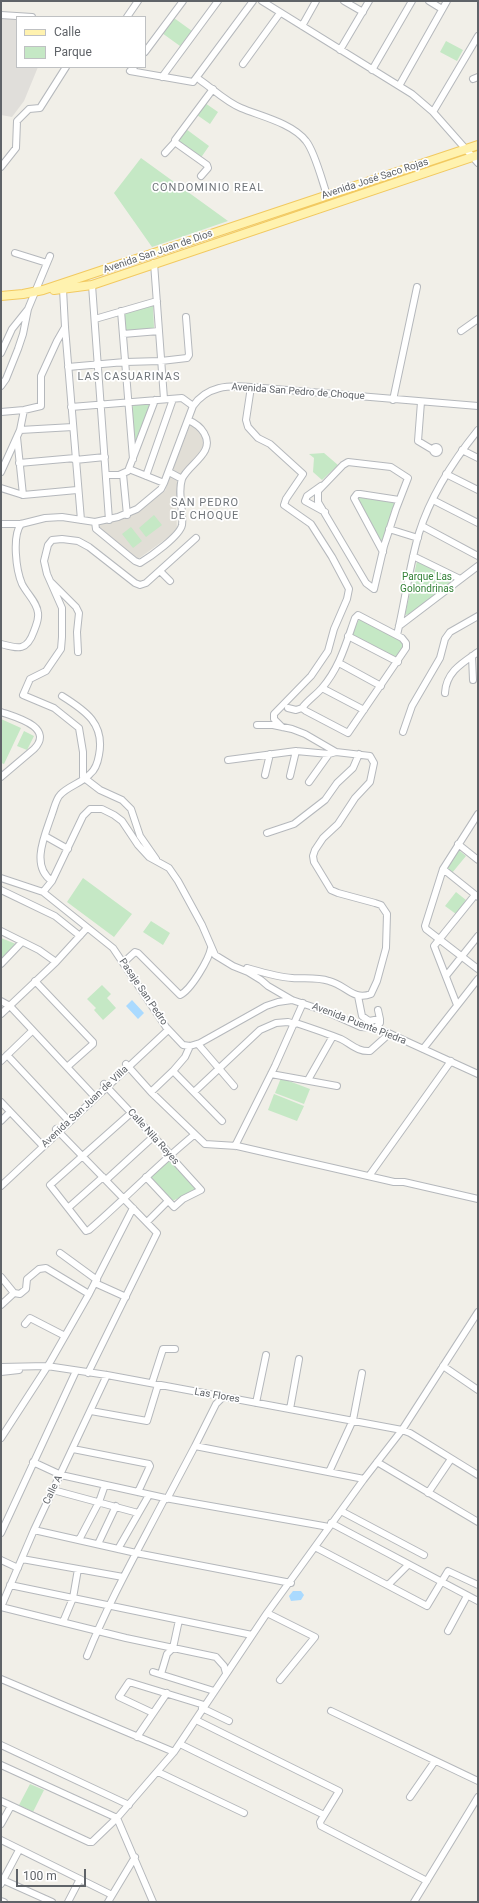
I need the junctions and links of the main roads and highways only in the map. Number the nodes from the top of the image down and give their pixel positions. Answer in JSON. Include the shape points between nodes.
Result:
{"nodes":[{"id":1,"x":478,"y":145,"type":"edge"},
{"id":2,"x":476,"y":159,"type":"edge"},
{"id":3,"x":272,"y":213,"type":"joint"},
{"id":4,"x":274,"y":223,"type":"joint"},
{"id":5,"x":43,"y":290,"type":"junction"},
{"id":6,"x":1,"y":296,"type":"edge"}],
"edges":[{"from":1,"to":3,"type":"main road","name":"Avenida José Saco Rojas"},
{"from":2,"to":4,"type":"main road","name":"Avenida José Saco Rojas"},
{"from":3,"to":5,"type":"main road","name":"Avenida San Juan de Dios"},
{"from":4,"to":5,"type":"main road","name":"Avenida San Juan de Dios","via":[[92,285]]},
{"from":5,"to":6,"type":"main road","name":"Avenida San Juan de Dios"}]}
